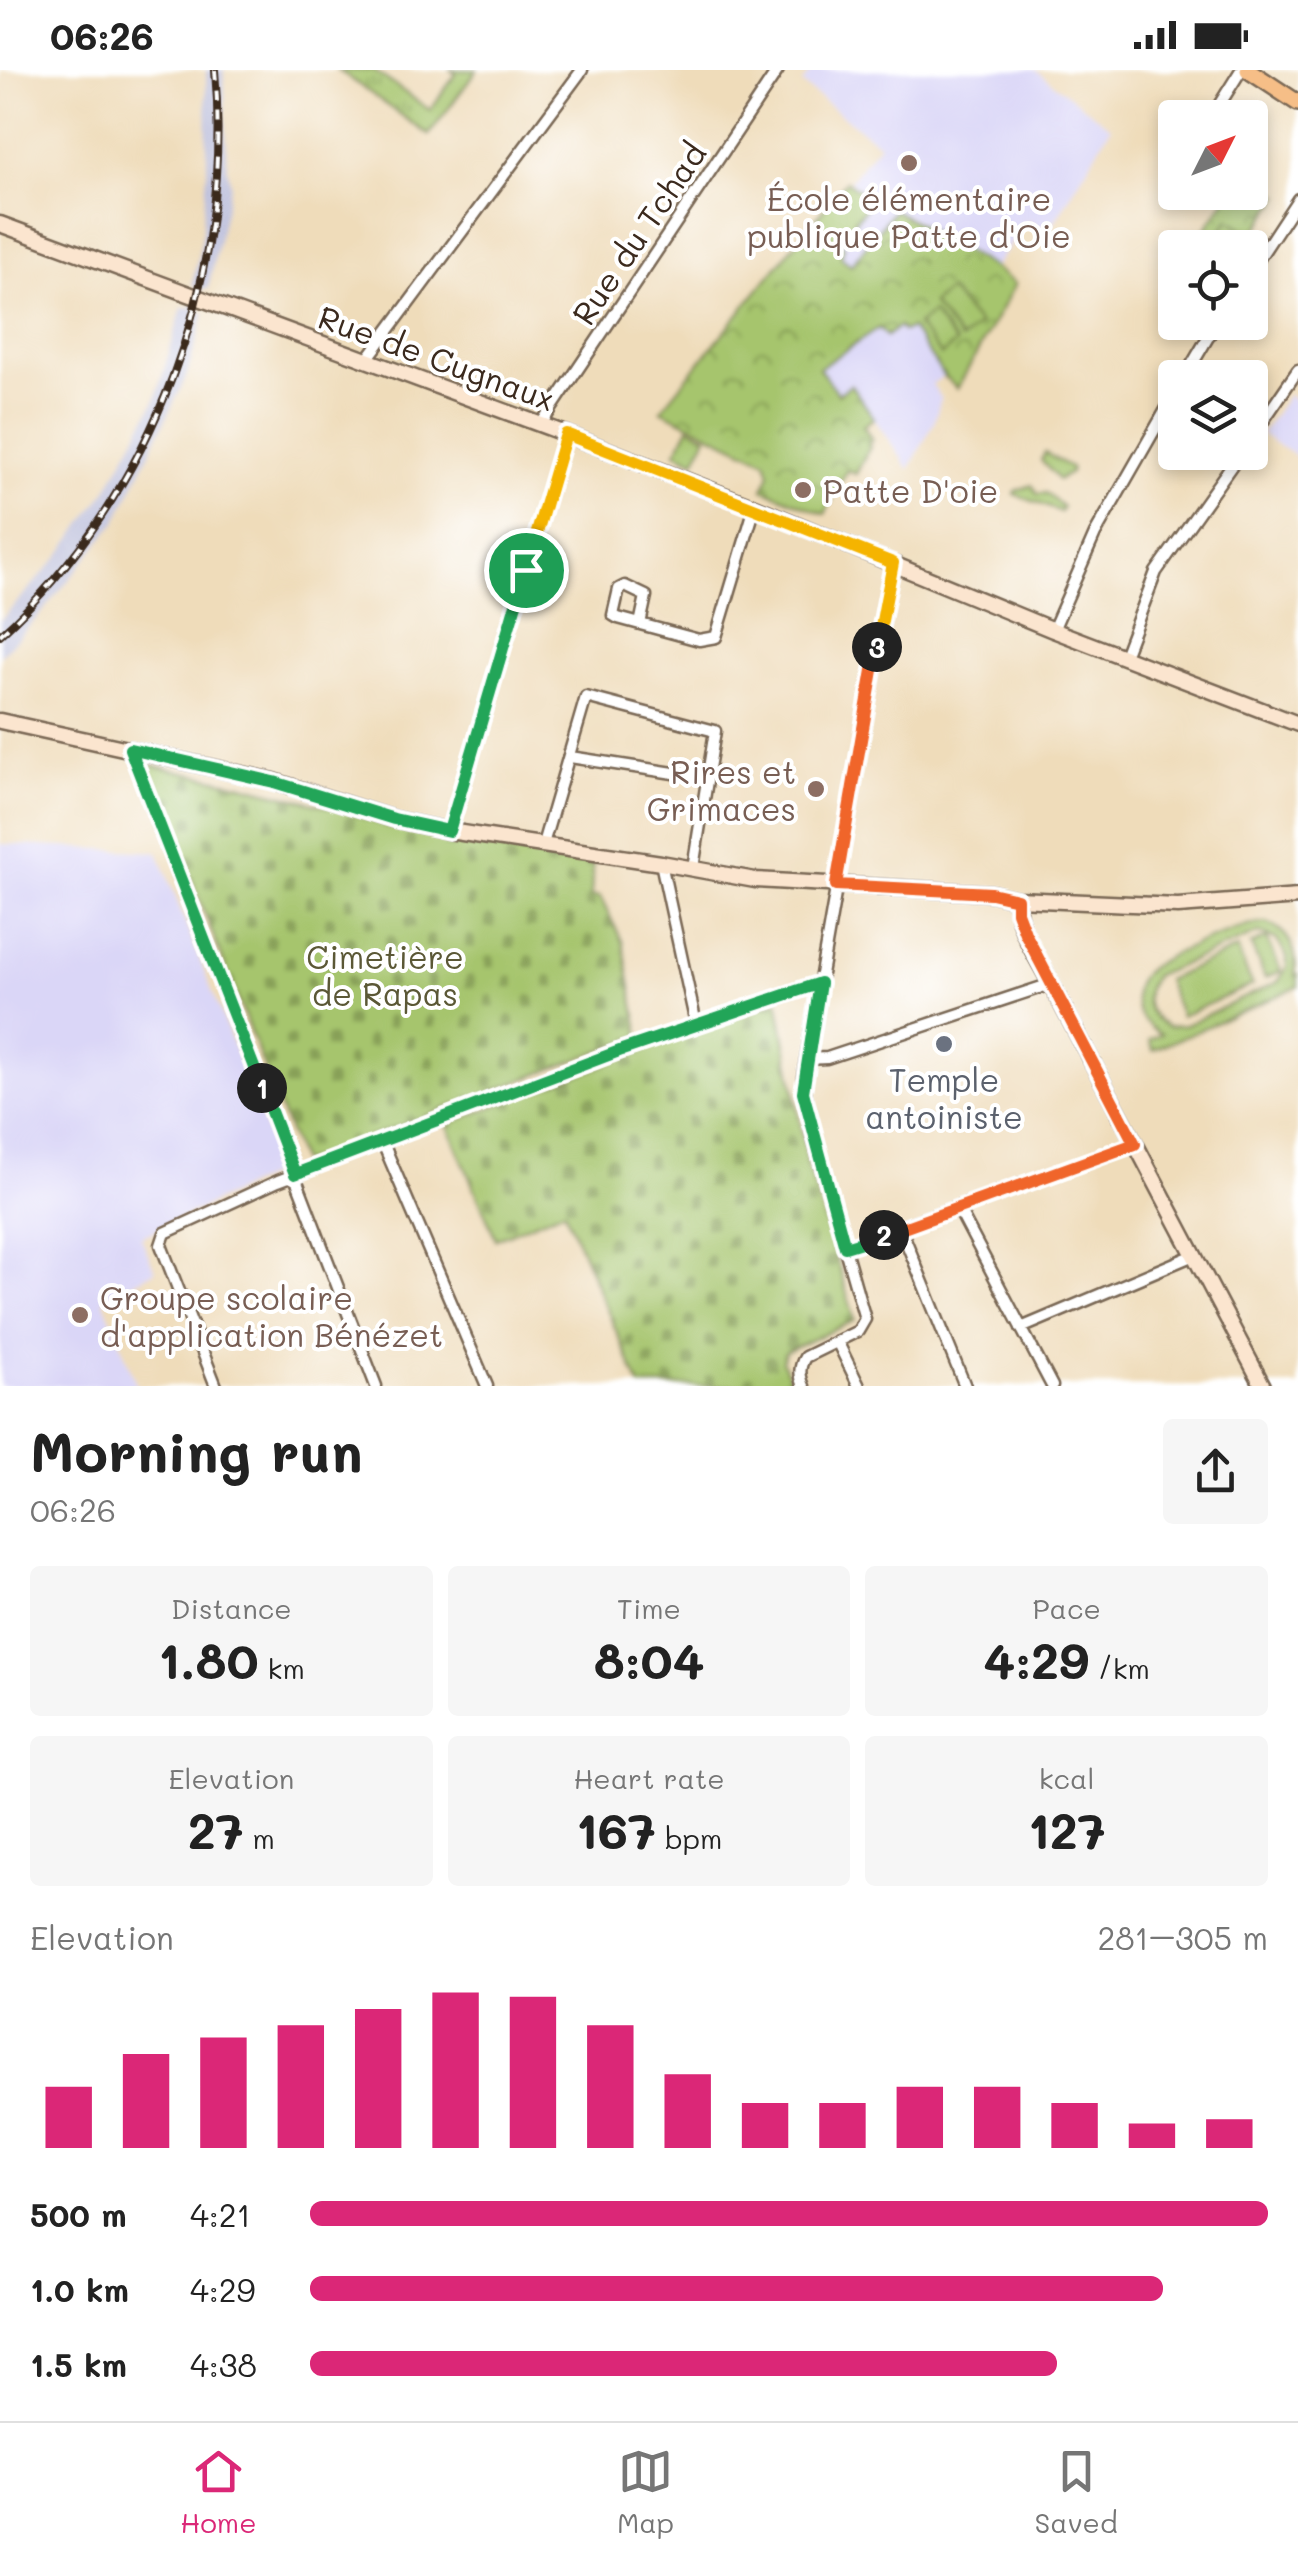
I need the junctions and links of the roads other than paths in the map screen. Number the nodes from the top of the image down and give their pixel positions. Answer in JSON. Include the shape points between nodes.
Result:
{"nodes":[{"id":1,"x":582,"y":70,"type":"edge"},
{"id":2,"x":778,"y":70,"type":"edge"},
{"id":3,"x":1241,"y":70,"type":"edge"},
{"id":4,"x":1248,"y":70,"type":"edge"},
{"id":5,"x":1222,"y":100,"type":"edge"},
{"id":6,"x":1298,"y":103,"type":"edge"},
{"id":7,"x":1298,"y":199,"type":"edge"},
{"id":8,"x":0,"y":224,"type":"edge"},
{"id":9,"x":1268,"y":245,"type":"edge"},
{"id":10,"x":368,"y":358,"type":"junction"},
{"id":11,"x":1298,"y":370,"type":"edge"},
{"id":12,"x":1268,"y":414,"type":"edge"},
{"id":13,"x":541,"y":424,"type":"junction"},
{"id":14,"x":1158,"y":424,"type":"edge"},
{"id":15,"x":566,"y":434,"type":"junction"},
{"id":16,"x":1228,"y":470,"type":"edge"},
{"id":17,"x":755,"y":507,"type":"junction"},
{"id":18,"x":1079,"y":528,"type":"dead end"},
{"id":19,"x":1095,"y":534,"type":"junction"},
{"id":20,"x":893,"y":563,"type":"junction"},
{"id":21,"x":640,"y":624,"type":"dead end"},
{"id":22,"x":1052,"y":630,"type":"junction"},
{"id":23,"x":1124,"y":656,"type":"junction"},
{"id":24,"x":0,"y":721,"type":"edge"},
{"id":25,"x":1298,"y":724,"type":"edge"},
{"id":26,"x":130,"y":749,"type":"junction"},
{"id":27,"x":570,"y":757,"type":"junction"},
{"id":28,"x":706,"y":778,"type":"junction"},
{"id":29,"x":449,"y":831,"type":"junction"},
{"id":30,"x":543,"y":844,"type":"junction"},
{"id":31,"x":661,"y":862,"type":"junction"},
{"id":32,"x":693,"y":868,"type":"junction"},
{"id":33,"x":836,"y":885,"type":"junction"},
{"id":34,"x":1298,"y":897,"type":"edge"},
{"id":35,"x":1017,"y":899,"type":"junction"},
{"id":36,"x":820,"y":983,"type":"junction"},
{"id":37,"x":1051,"y":984,"type":"junction"},
{"id":38,"x":696,"y":1024,"type":"junction"},
{"id":39,"x":806,"y":1058,"type":"junction"},
{"id":40,"x":382,"y":1141,"type":"junction"},
{"id":41,"x":1135,"y":1144,"type":"junction"},
{"id":42,"x":295,"y":1174,"type":"junction"},
{"id":43,"x":958,"y":1208,"type":"junction"},
{"id":44,"x":900,"y":1230,"type":"junction"},
{"id":45,"x":845,"y":1247,"type":"junction"},
{"id":46,"x":1194,"y":1255,"type":"junction"},
{"id":47,"x":1021,"y":1328,"type":"junction"},
{"id":48,"x":837,"y":1340,"type":"junction"},
{"id":49,"x":1257,"y":1383,"type":"edge"},
{"id":50,"x":216,"y":1386,"type":"edge"},
{"id":51,"x":376,"y":1386,"type":"edge"},
{"id":52,"x":487,"y":1386,"type":"edge"},
{"id":53,"x":804,"y":1386,"type":"edge"},
{"id":54,"x":859,"y":1386,"type":"edge"},
{"id":55,"x":966,"y":1386,"type":"edge"},
{"id":56,"x":1052,"y":1386,"type":"edge"}],
"edges":[{"from":1,"to":10,"type":"street"},
{"from":2,"to":13,"type":"street","name":"Rue du Tchad"},
{"from":3,"to":5,"type":"street"},
{"from":4,"to":6,"type":"main road"},
{"from":7,"to":9,"type":"street"},
{"from":8,"to":10,"type":"street","name":"Rue de Cugnaux"},
{"from":10,"to":13,"type":"street","name":"Rue de Cugnaux"},
{"from":11,"to":12,"type":"street"},
{"from":13,"to":15,"type":"street","name":"Rue de Cugnaux"},
{"from":14,"to":19,"type":"street"},
{"from":15,"to":17,"type":"street","name":"Rue de Cugnaux"},
{"from":15,"to":29,"type":"street"},
{"from":16,"to":23,"type":"street","via":[[1156,572]]},
{"from":17,"to":20,"type":"street","name":"Rue de Cugnaux"},
{"from":17,"to":21,"type":"street","via":[[716,637],[699,640]]},
{"from":18,"to":19,"type":"street"},
{"from":19,"to":22,"type":"street"},
{"from":20,"to":22,"type":"street","name":"Rue de Cugnaux"},
{"from":20,"to":33,"type":"street"},
{"from":22,"to":23,"type":"street","name":"Rue de Cugnaux"},
{"from":23,"to":25,"type":"street","name":"Rue de Cugnaux"},
{"from":24,"to":26,"type":"street"},
{"from":26,"to":29,"type":"street"},
{"from":26,"to":42,"type":"street"},
{"from":27,"to":28,"type":"street"},
{"from":27,"to":28,"type":"street","via":[[586,697],[715,732]]},
{"from":27,"to":30,"type":"street"},
{"from":28,"to":32,"type":"street"},
{"from":29,"to":30,"type":"street"},
{"from":30,"to":31,"type":"street"},
{"from":31,"to":32,"type":"street"},
{"from":31,"to":38,"type":"street"},
{"from":32,"to":33,"type":"street"},
{"from":33,"to":35,"type":"street"},
{"from":33,"to":36,"type":"street"},
{"from":34,"to":35,"type":"street","via":[[1178,906]]},
{"from":35,"to":37,"type":"street","via":[[1025,933]]},
{"from":36,"to":38,"type":"street"},
{"from":36,"to":39,"type":"street"},
{"from":37,"to":39,"type":"street","via":[[827,1058]]},
{"from":37,"to":41,"type":"street"},
{"from":38,"to":40,"type":"street"},
{"from":39,"to":45,"type":"street","via":[[803,1092]]},
{"from":40,"to":42,"type":"street"},
{"from":40,"to":52,"type":"street"},
{"from":41,"to":43,"type":"street"},
{"from":41,"to":46,"type":"street"},
{"from":42,"to":50,"type":"street","via":[[165,1233],[161,1245]]},
{"from":42,"to":51,"type":"street"},
{"from":43,"to":44,"type":"street"},
{"from":43,"to":47,"type":"street"},
{"from":44,"to":45,"type":"street"},
{"from":44,"to":55,"type":"street"},
{"from":45,"to":48,"type":"street","via":[[865,1318],[858,1332]]},
{"from":46,"to":47,"type":"street"},
{"from":46,"to":49,"type":"street"},
{"from":47,"to":56,"type":"street"},
{"from":48,"to":53,"type":"street","via":[[800,1364]]},
{"from":48,"to":54,"type":"street"}]}
